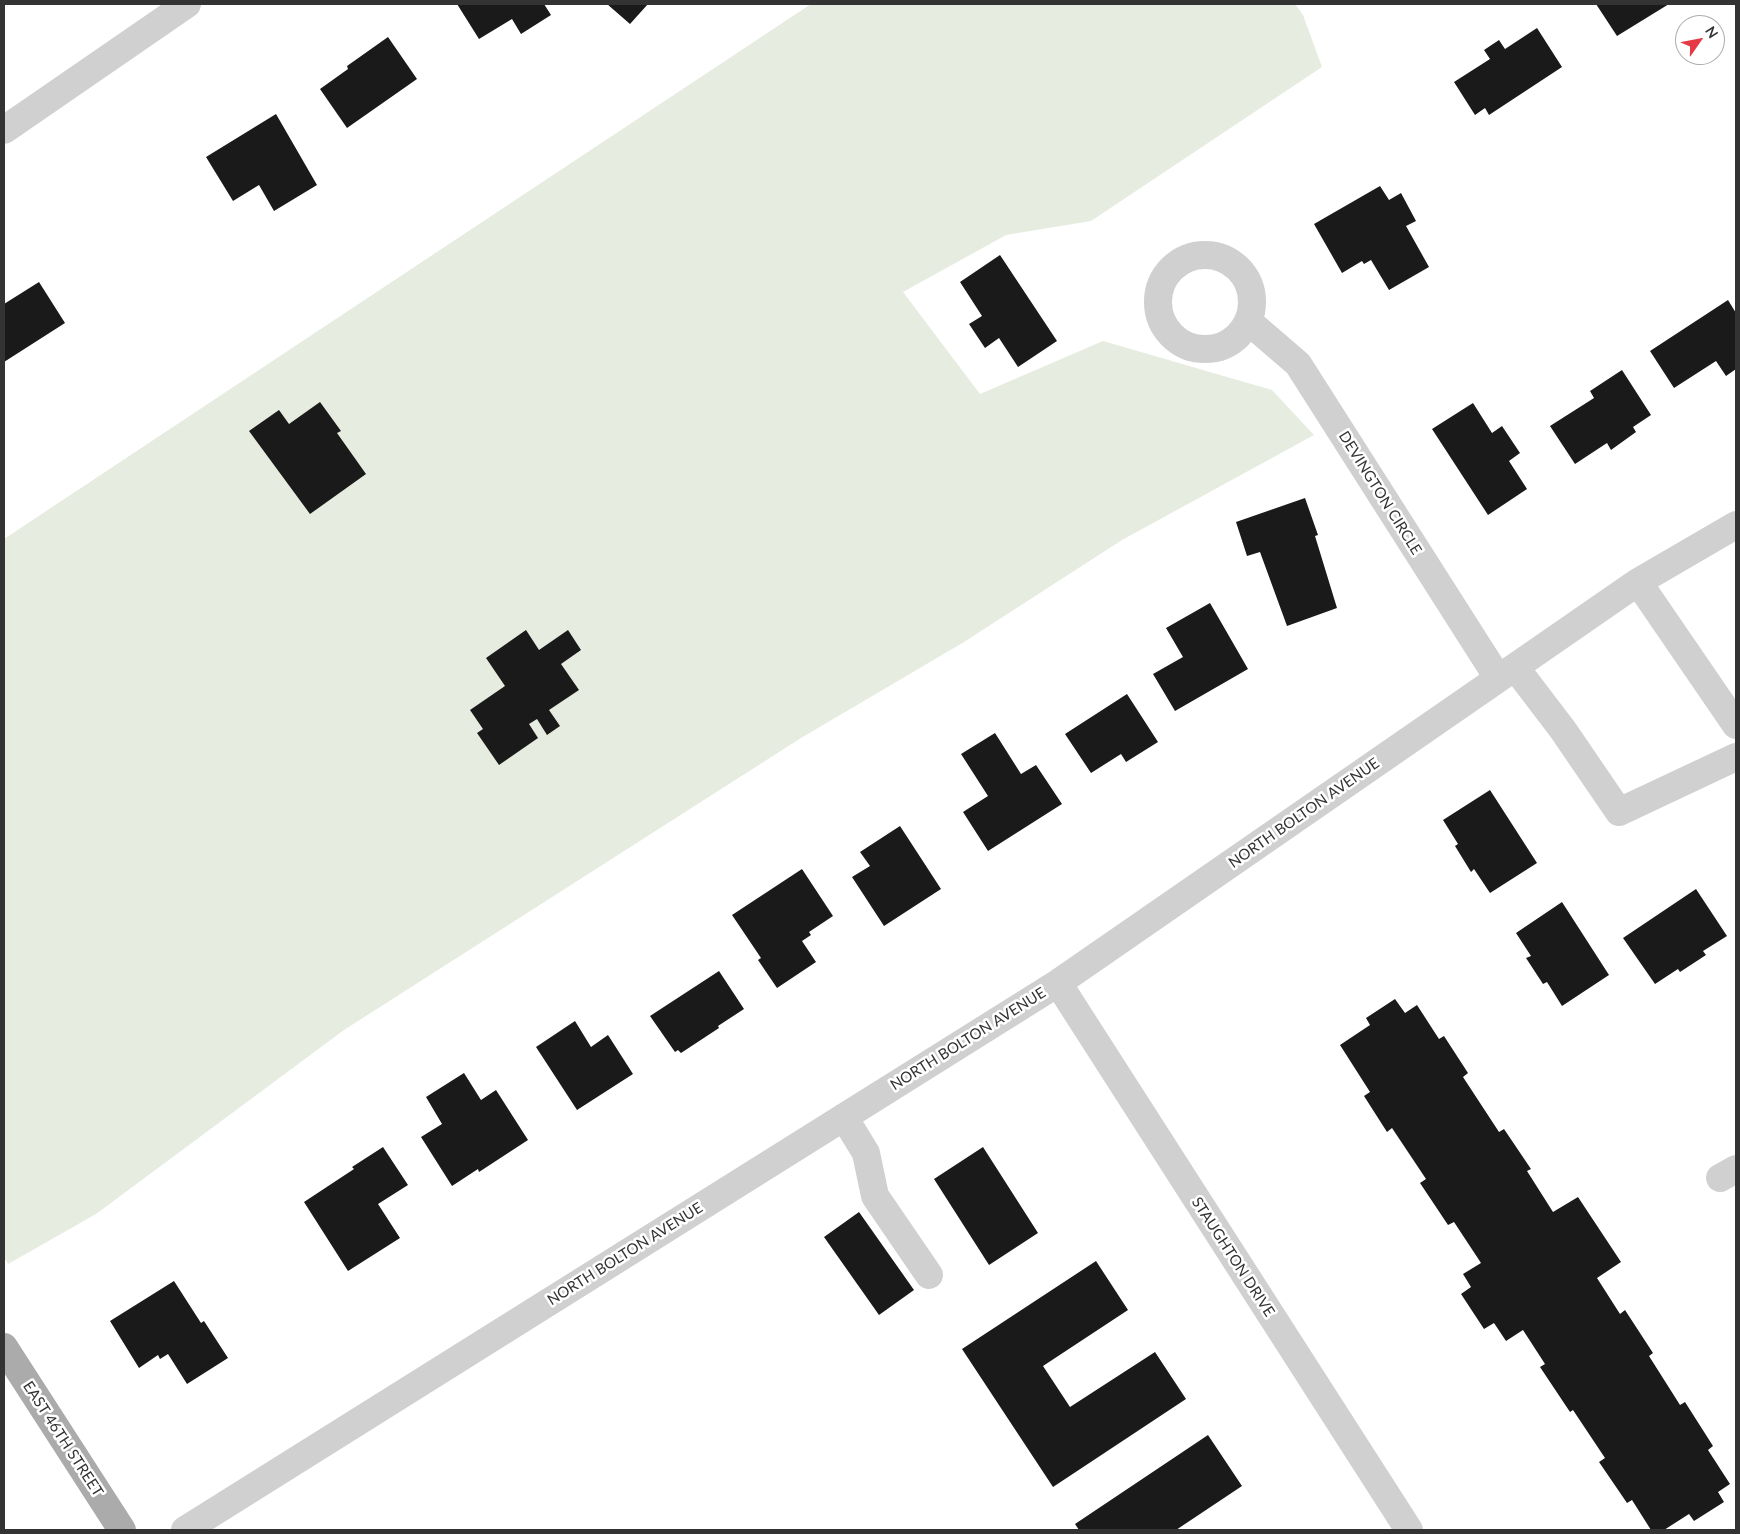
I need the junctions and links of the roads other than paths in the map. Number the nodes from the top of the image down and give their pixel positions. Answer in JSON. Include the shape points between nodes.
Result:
{"nodes":[{"id":1,"x":187,"y":4,"type":"edge"},
{"id":2,"x":4,"y":130,"type":"edge"},
{"id":3,"x":1248,"y":321,"type":"dead end"},
{"id":4,"x":1736,"y":525,"type":"edge"},
{"id":5,"x":1638,"y":582,"type":"junction"},
{"id":6,"x":1506,"y":673,"type":"junction"},
{"id":7,"x":1736,"y":725,"type":"edge"},
{"id":8,"x":1736,"y":757,"type":"edge"},
{"id":9,"x":1058,"y":983,"type":"junction"},
{"id":10,"x":844,"y":1118,"type":"junction"},
{"id":11,"x":928,"y":1275,"type":"dead end"},
{"id":12,"x":4,"y":1347,"type":"edge"},
{"id":13,"x":122,"y":1530,"type":"edge"},
{"id":14,"x":185,"y":1530,"type":"edge"},
{"id":15,"x":1409,"y":1530,"type":"edge"}],
"edges":[{"from":1,"to":2,"type":"street"},
{"from":3,"to":6,"type":"street","name":"DEVINGTON CIRCLE","via":[[1298,364]]},
{"from":4,"to":5,"type":"street","name":"NORTH BOLTON AVENUE"},
{"from":5,"to":6,"type":"street","name":"NORTH BOLTON AVENUE"},
{"from":5,"to":7,"type":"street"},
{"from":6,"to":8,"type":"street","name":"DEVINGTON CIRCLE","via":[[1563,730],[1619,812]]},
{"from":6,"to":9,"type":"street","name":"NORTH BOLTON AVENUE"},
{"from":9,"to":10,"type":"street","name":"NORTH BOLTON AVENUE"},
{"from":9,"to":15,"type":"street","name":"STAUGHTON DRIVE"},
{"from":10,"to":11,"type":"street","via":[[866,1153],[875,1196]]},
{"from":10,"to":14,"type":"street","name":"NORTH BOLTON AVENUE"},
{"from":12,"to":13,"type":"main road","name":"EAST 46TH STREET"}]}
